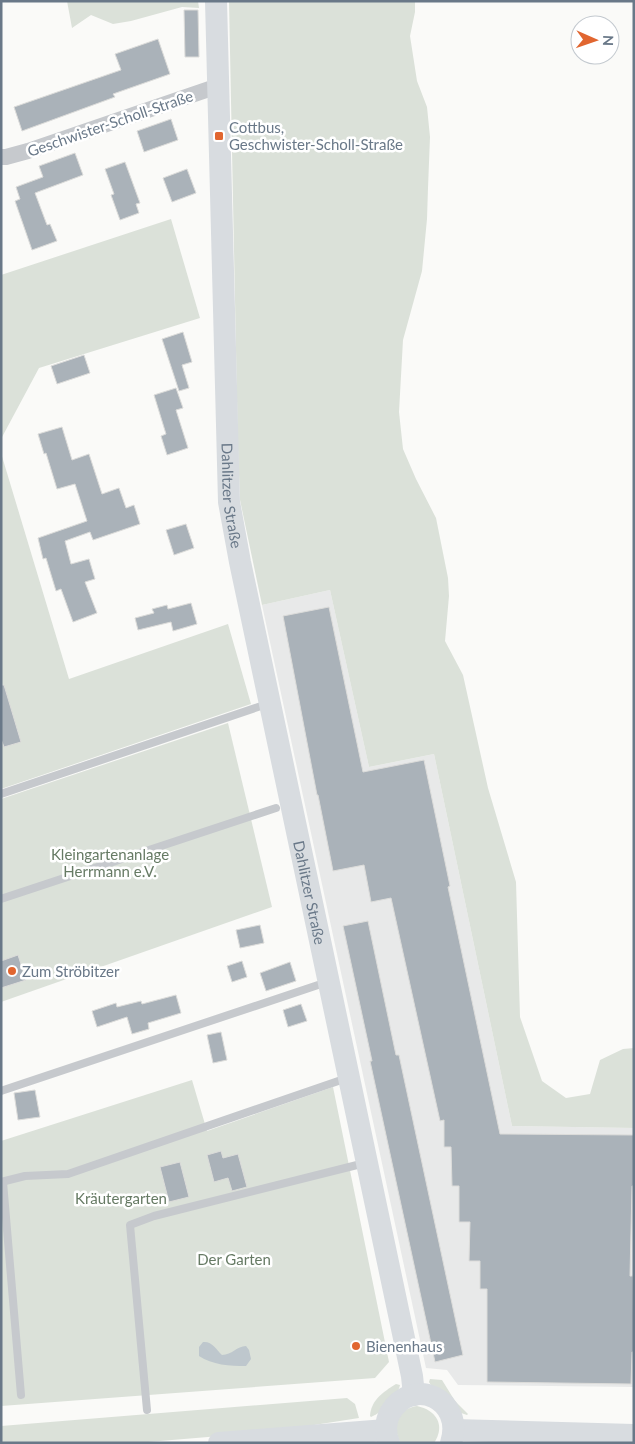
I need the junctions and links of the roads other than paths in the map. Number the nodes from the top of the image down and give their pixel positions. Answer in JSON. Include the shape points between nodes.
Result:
{"nodes":[{"id":1,"x":216,"y":1,"type":"edge"},
{"id":2,"x":218,"y":86,"type":"junction"},
{"id":3,"x":1,"y":157,"type":"edge"},
{"id":4,"x":270,"y":703,"type":"junction"},
{"id":5,"x":1,"y":794,"type":"edge"},
{"id":6,"x":276,"y":808,"type":"dead end"},
{"id":7,"x":1,"y":899,"type":"edge"},
{"id":8,"x":328,"y":981,"type":"junction"},
{"id":9,"x":349,"y":1077,"type":"junction"},
{"id":10,"x":1,"y":1091,"type":"edge"},
{"id":11,"x":367,"y":1163,"type":"junction"},
{"id":12,"x":2,"y":1182,"type":"edge"},
{"id":13,"x":414,"y":1394,"type":"junction"},
{"id":14,"x":21,"y":1395,"type":"dead end"},
{"id":15,"x":147,"y":1410,"type":"dead end"},
{"id":16,"x":634,"y":1435,"type":"edge"},
{"id":17,"x":388,"y":1436,"type":"edge"},
{"id":18,"x":452,"y":1436,"type":"edge"},
{"id":19,"x":219,"y":1443,"type":"edge"}],
"edges":[{"from":1,"to":2,"type":"street","name":"Dahlitzer Straße"},
{"from":2,"to":3,"type":"street","name":"Geschwister-Scholl-Straße","via":[[28,151]]},
{"from":2,"to":4,"type":"street","name":"Dahlitzer Straße","via":[[229,502]]},
{"from":4,"to":5,"type":"lane"},
{"from":4,"to":8,"type":"street","name":"Dahlitzer Straße"},
{"from":6,"to":7,"type":"lane"},
{"from":8,"to":9,"type":"street","name":"Dahlitzer Straße"},
{"from":8,"to":10,"type":"lane"},
{"from":9,"to":11,"type":"street","name":"Dahlitzer Straße"},
{"from":9,"to":12,"type":"lane","via":[[68,1174],[25,1176]]},
{"from":11,"to":13,"type":"street","name":"Dahlitzer Straße"},
{"from":11,"to":15,"type":"lane","via":[[154,1216],[130,1225]]},
{"from":12,"to":14,"type":"lane"},
{"from":13,"to":17,"type":"street","via":[[396,1404],[389,1415]]},
{"from":13,"to":18,"type":"street","via":[[424,1394],[444,1404],[453,1421]]},
{"from":16,"to":18,"type":"street"},
{"from":17,"to":19,"type":"street"}]}
